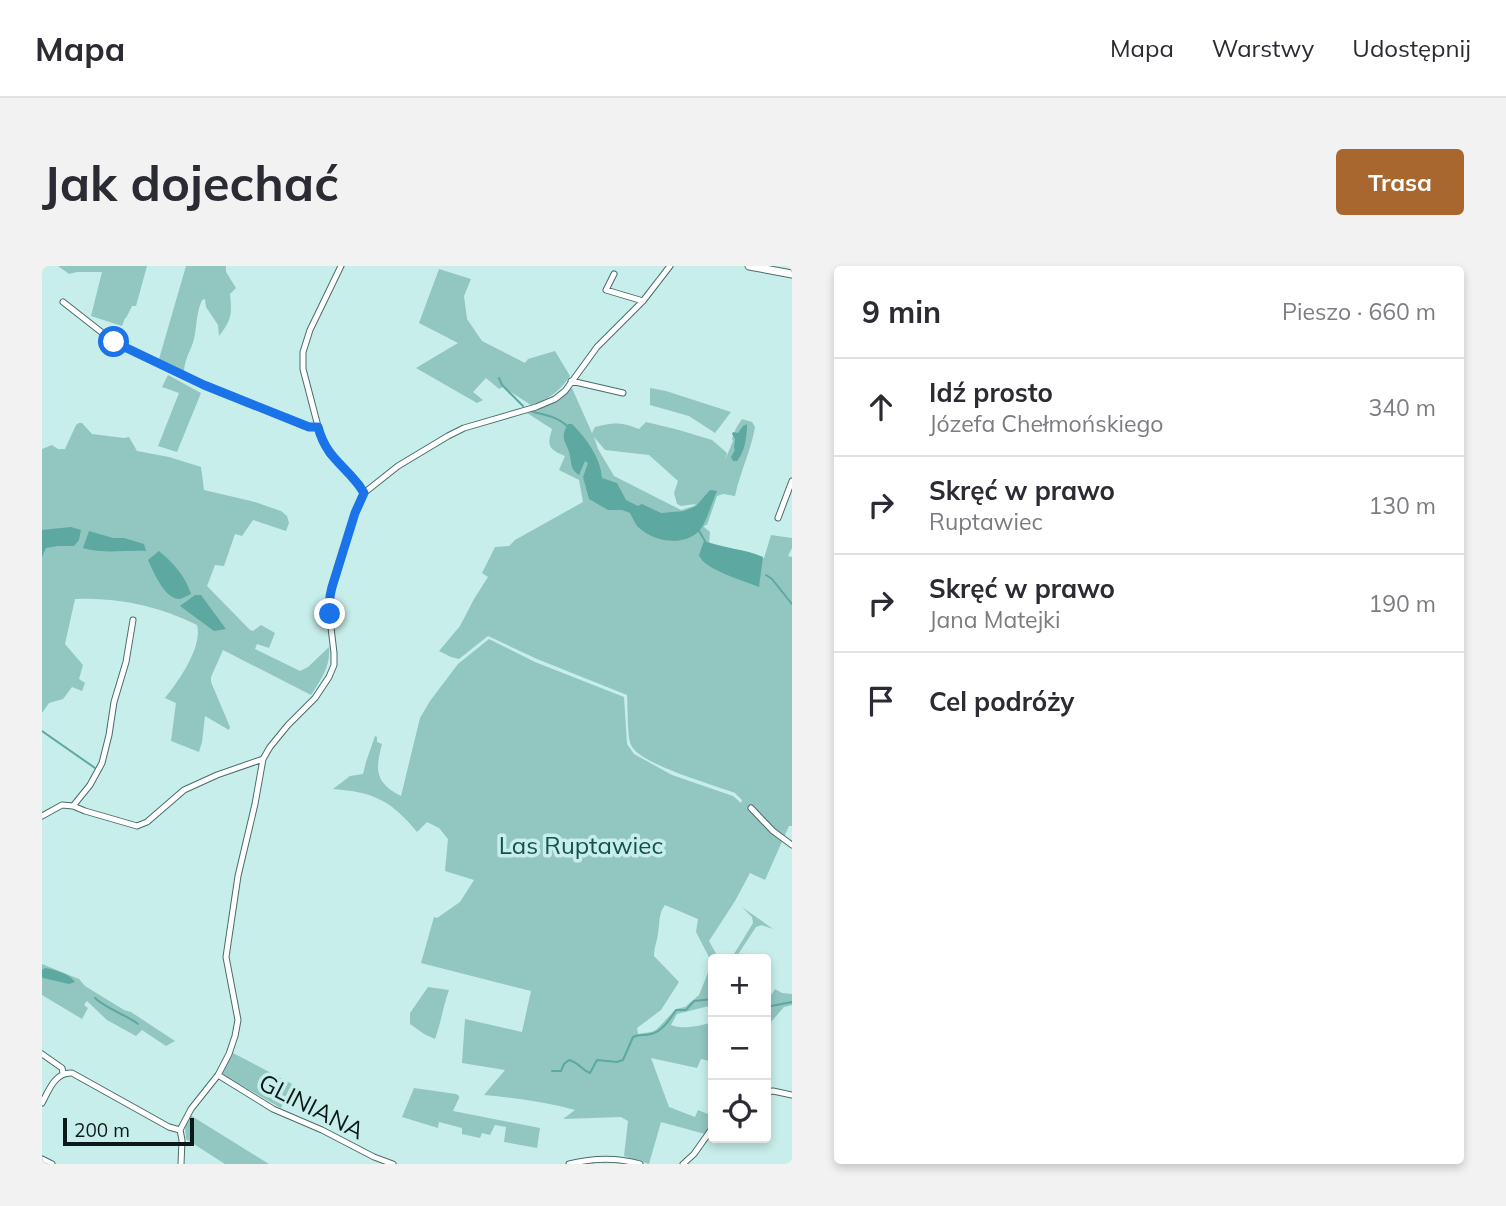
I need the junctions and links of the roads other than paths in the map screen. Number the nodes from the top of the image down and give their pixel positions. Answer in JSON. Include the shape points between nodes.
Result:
{"nodes":[{"id":1,"x":341,"y":266,"type":"edge"},
{"id":2,"x":670,"y":266,"type":"edge"},
{"id":3,"x":749,"y":266,"type":"edge"},
{"id":4,"x":614,"y":274,"type":"dead end"},
{"id":5,"x":792,"y":274,"type":"edge"},
{"id":6,"x":643,"y":301,"type":"junction"},
{"id":7,"x":63,"y":302,"type":"dead end"},
{"id":8,"x":571,"y":381,"type":"junction"},
{"id":9,"x":623,"y":393,"type":"dead end"},
{"id":10,"x":318,"y":427,"type":"junction"},
{"id":11,"x":792,"y":481,"type":"edge"},
{"id":12,"x":364,"y":493,"type":"junction"},
{"id":13,"x":778,"y":518,"type":"dead end"},
{"id":14,"x":133,"y":620,"type":"dead end"},
{"id":15,"x":262,"y":759,"type":"junction"},
{"id":16,"x":73,"y":806,"type":"junction"},
{"id":17,"x":751,"y":808,"type":"dead end"},
{"id":18,"x":42,"y":816,"type":"edge"},
{"id":19,"x":792,"y":845,"type":"edge"},
{"id":20,"x":42,"y":1054,"type":"edge"},
{"id":21,"x":63,"y":1073,"type":"junction"},
{"id":22,"x":218,"y":1075,"type":"junction"},
{"id":23,"x":771,"y":1091,"type":"edge"},
{"id":24,"x":792,"y":1095,"type":"edge"},
{"id":25,"x":42,"y":1103,"type":"edge"},
{"id":26,"x":180,"y":1130,"type":"junction"},
{"id":27,"x":708,"y":1134,"type":"edge"},
{"id":28,"x":42,"y":1159,"type":"edge"},
{"id":29,"x":52,"y":1164,"type":"edge"},
{"id":30,"x":181,"y":1164,"type":"edge"},
{"id":31,"x":393,"y":1164,"type":"edge"},
{"id":32,"x":569,"y":1164,"type":"edge"},
{"id":33,"x":640,"y":1164,"type":"edge"},
{"id":34,"x":683,"y":1164,"type":"edge"}],
"edges":[{"from":1,"to":10,"type":"street","via":[[303,352]]},
{"from":2,"to":6,"type":"street"},
{"from":3,"to":5,"type":"street"},
{"from":4,"to":6,"type":"street","via":[[606,290]]},
{"from":6,"to":8,"type":"street"},
{"from":7,"to":10,"type":"street","via":[[114,342],[204,385]]},
{"from":8,"to":9,"type":"street"},
{"from":8,"to":12,"type":"street","via":[[551,401],[464,428],[435,443]]},
{"from":10,"to":12,"type":"street","via":[[329,453]]},
{"from":11,"to":13,"type":"street"},
{"from":12,"to":15,"type":"street","via":[[330,596],[334,664],[315,698]]},
{"from":14,"to":16,"type":"street","via":[[102,763]]},
{"from":15,"to":16,"type":"street","via":[[184,790],[136,826]]},
{"from":15,"to":22,"type":"street","via":[[226,957],[238,1020]]},
{"from":16,"to":18,"type":"street","via":[[62,805]]},
{"from":17,"to":19,"type":"street"},
{"from":20,"to":21,"type":"street"},
{"from":21,"to":25,"type":"street"},
{"from":21,"to":26,"type":"street","via":[[79,1075]]},
{"from":22,"to":26,"type":"street"},
{"from":22,"to":31,"type":"street","name":"GLINIANA","via":[[272,1109]]},
{"from":23,"to":24,"type":"street"},
{"from":26,"to":30,"type":"street"},
{"from":27,"to":34,"type":"street"},
{"from":28,"to":29,"type":"street"},
{"from":32,"to":33,"type":"street","via":[[615,1158]]}]}
